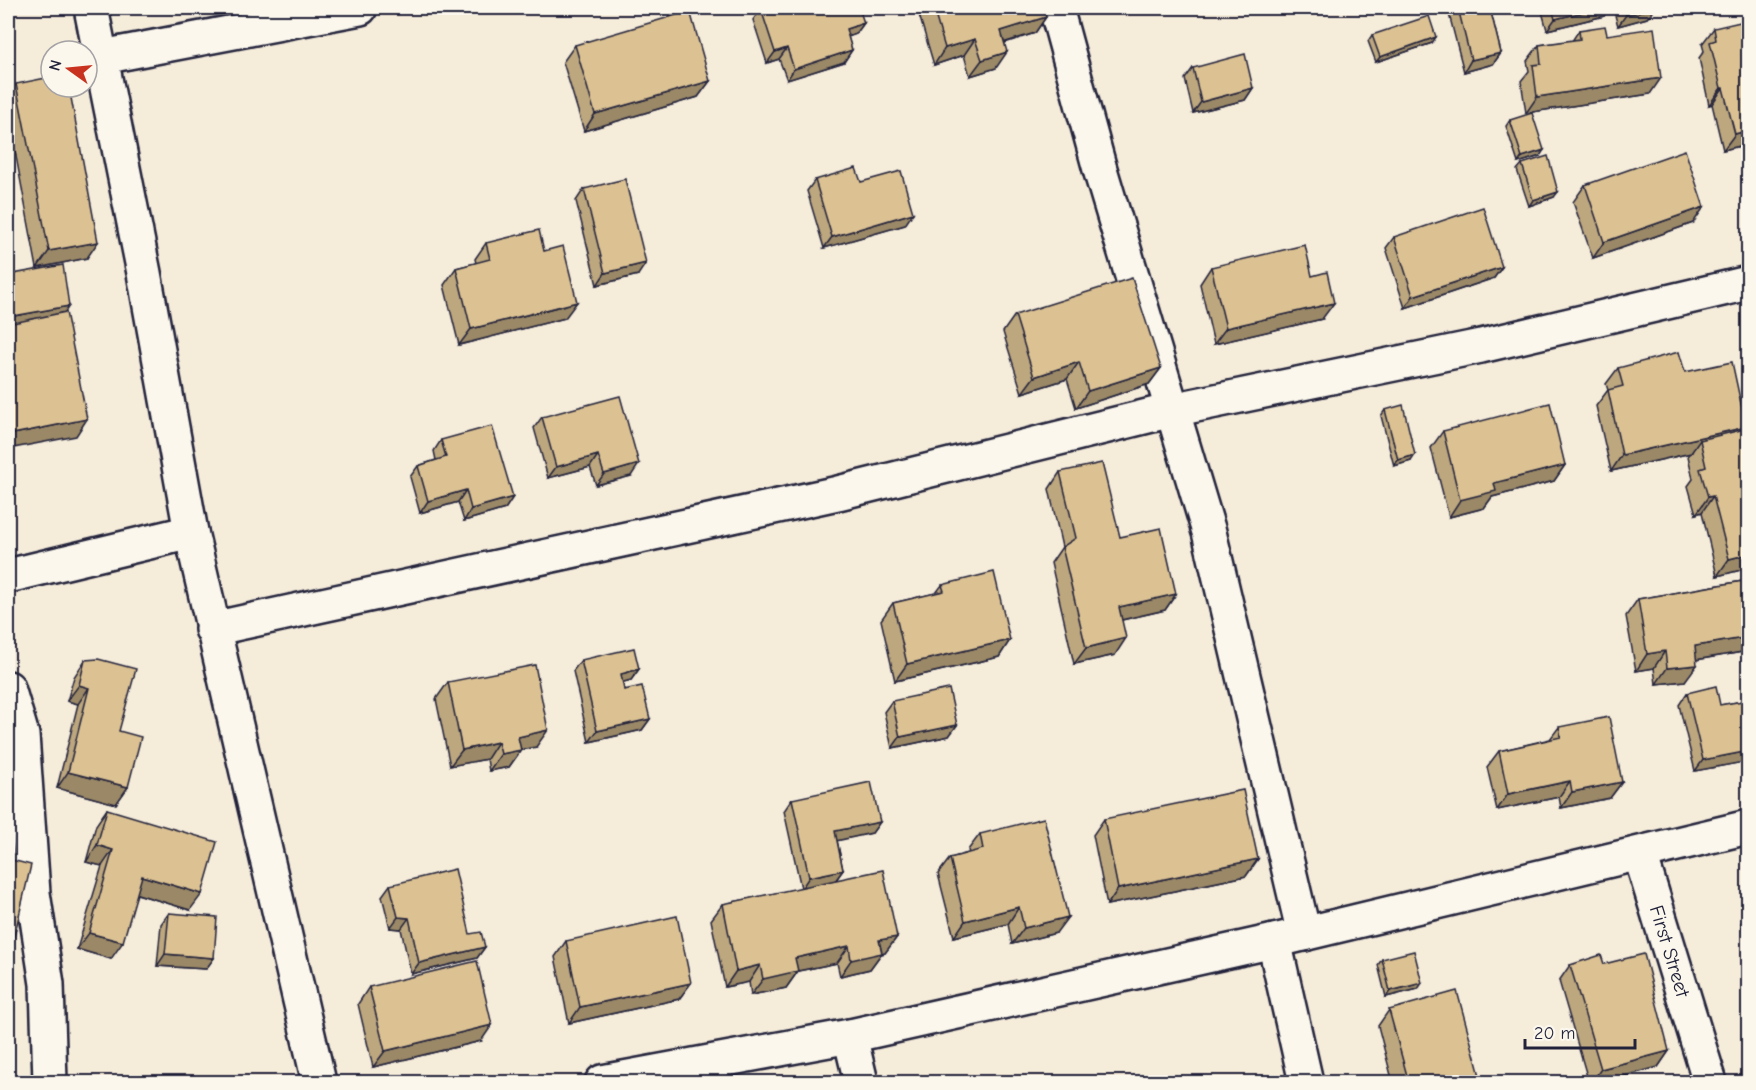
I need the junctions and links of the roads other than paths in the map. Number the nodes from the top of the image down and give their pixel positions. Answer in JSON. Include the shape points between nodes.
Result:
{"nodes":[{"id":1,"x":91,"y":8,"type":"edge"},
{"id":2,"x":360,"y":8,"type":"edge"},
{"id":3,"x":1056,"y":8,"type":"edge"},
{"id":4,"x":102,"y":57,"type":"junction"},
{"id":5,"x":1749,"y":283,"type":"edge"},
{"id":6,"x":1172,"y":410,"type":"junction"},
{"id":7,"x":191,"y":532,"type":"junction"},
{"id":8,"x":8,"y":576,"type":"edge"},
{"id":9,"x":212,"y":629,"type":"junction"},
{"id":10,"x":8,"y":688,"type":"edge"},
{"id":11,"x":1749,"y":827,"type":"edge"},
{"id":12,"x":1640,"y":854,"type":"junction"},
{"id":13,"x":1289,"y":937,"type":"junction"},
{"id":14,"x":850,"y":1036,"type":"junction"},
{"id":15,"x":50,"y":1083,"type":"edge"},
{"id":16,"x":319,"y":1083,"type":"edge"},
{"id":17,"x":602,"y":1083,"type":"edge"},
{"id":18,"x":861,"y":1083,"type":"edge"},
{"id":19,"x":1306,"y":1083,"type":"edge"},
{"id":20,"x":1710,"y":1083,"type":"edge"}],
"edges":[{"from":1,"to":4,"type":"street"},
{"from":2,"to":4,"type":"street"},
{"from":3,"to":6,"type":"street"},
{"from":4,"to":7,"type":"street"},
{"from":5,"to":6,"type":"street","via":[[1481,346]]},
{"from":6,"to":9,"type":"street","via":[[838,493]]},
{"from":6,"to":13,"type":"street","via":[[1209,532]]},
{"from":7,"to":8,"type":"street"},
{"from":7,"to":9,"type":"street"},
{"from":9,"to":16,"type":"street"},
{"from":10,"to":15,"type":"street","via":[[22,735],[33,893],[47,984]]},
{"from":11,"to":12,"type":"street"},
{"from":12,"to":13,"type":"street"},
{"from":12,"to":20,"type":"street","name":"First Street"},
{"from":13,"to":14,"type":"street"},
{"from":13,"to":19,"type":"street"},
{"from":14,"to":17,"type":"street"},
{"from":14,"to":18,"type":"street"}]}
